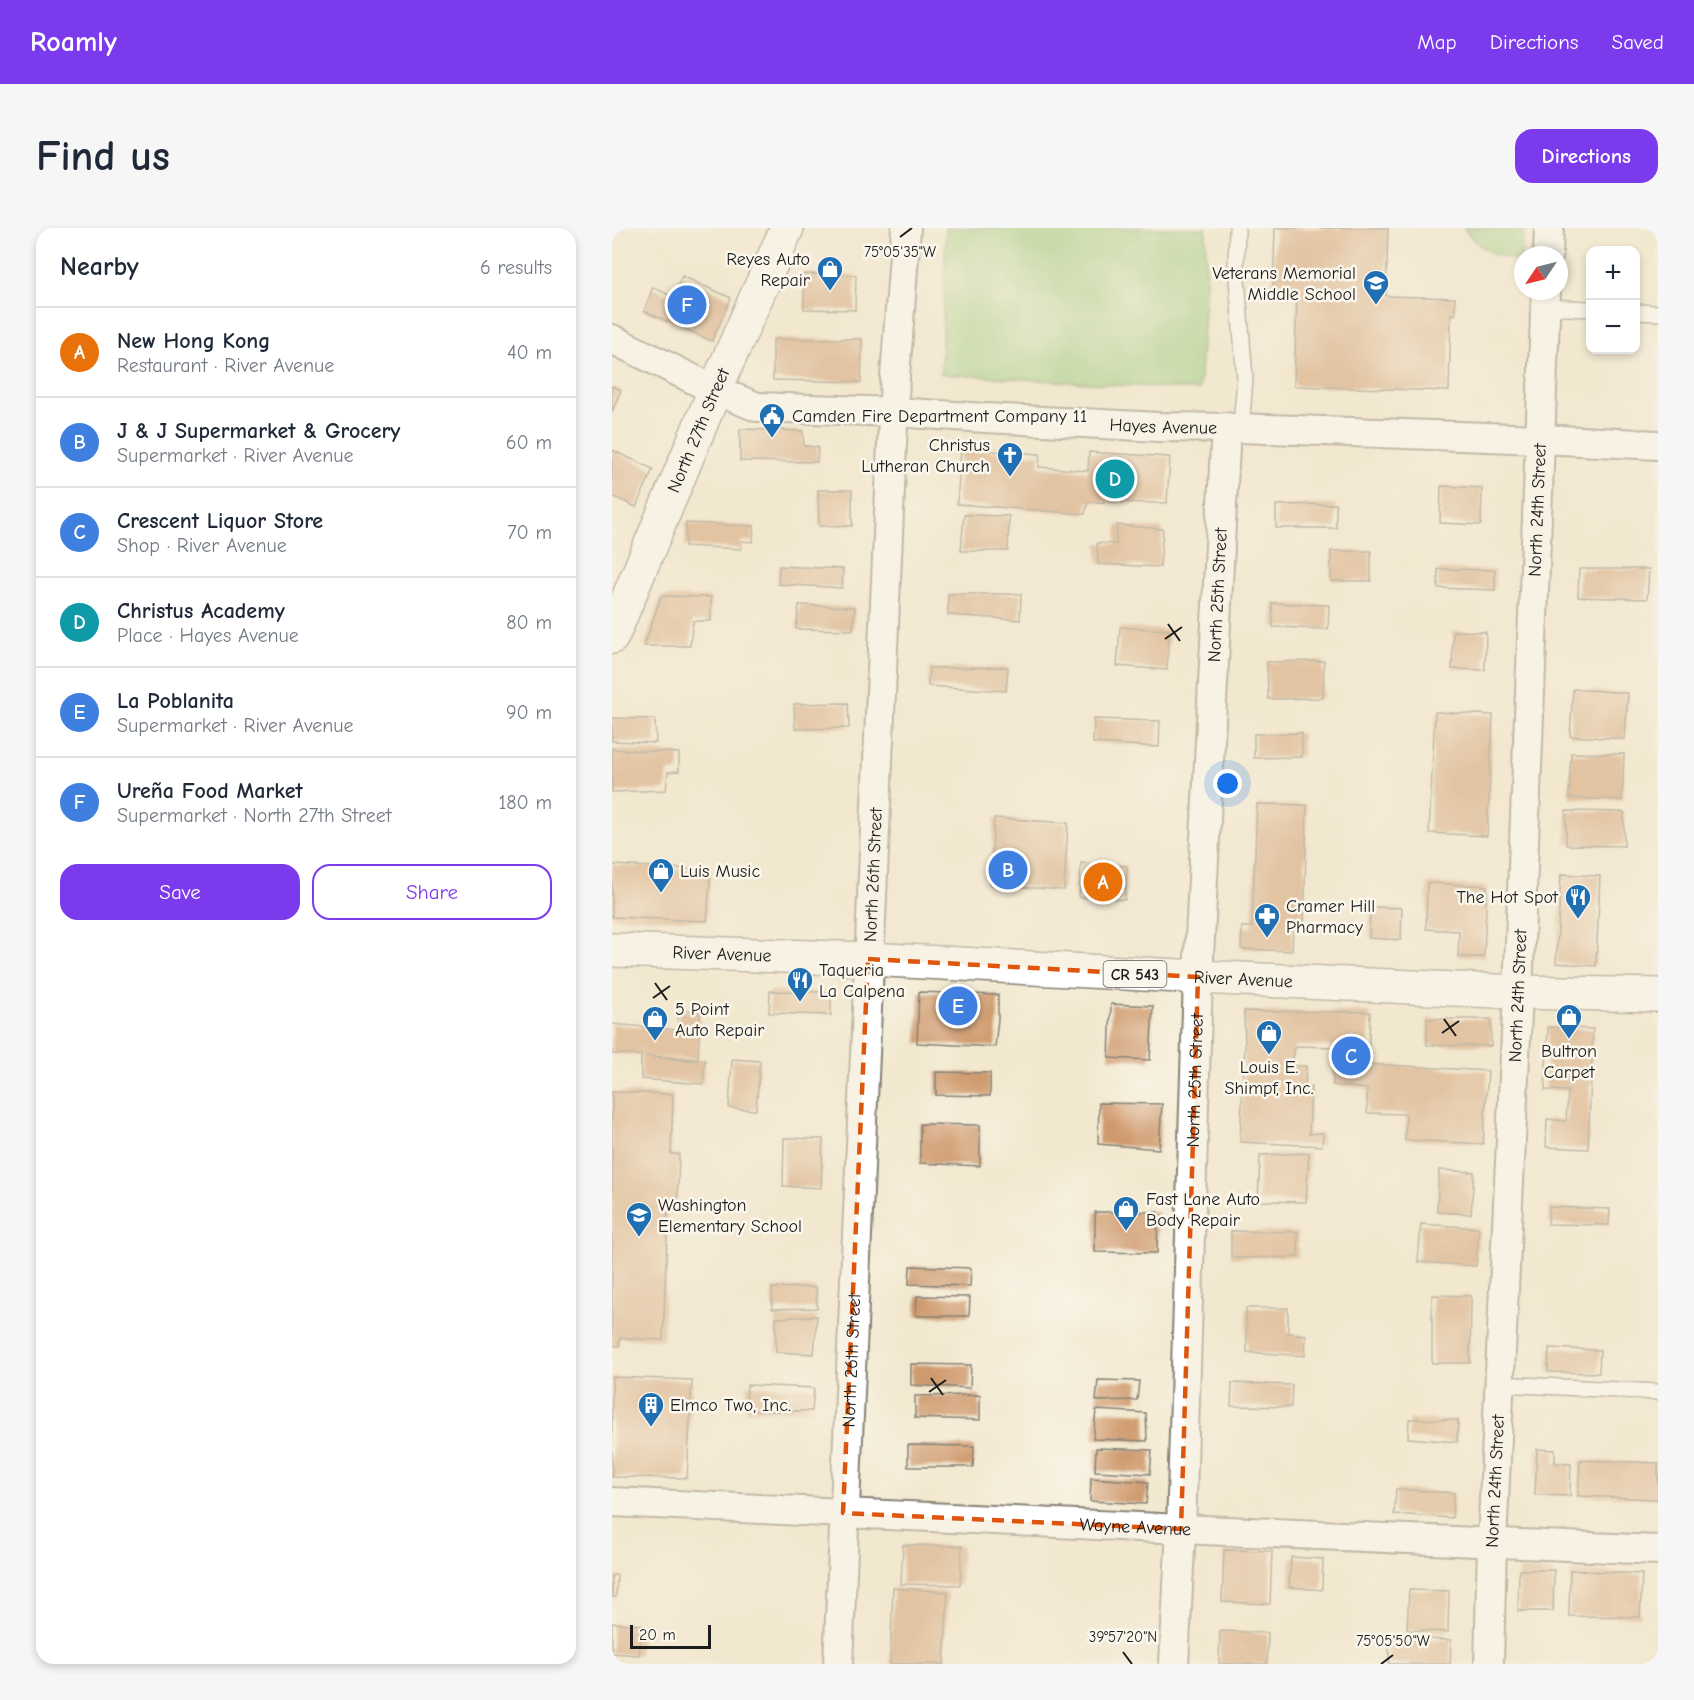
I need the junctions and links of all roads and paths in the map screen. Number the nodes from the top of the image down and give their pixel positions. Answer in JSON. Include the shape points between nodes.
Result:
{"nodes":[{"id":1,"x":788,"y":228,"type":"edge"},
{"id":2,"x":906,"y":228,"type":"edge"},
{"id":3,"x":1237,"y":228,"type":"edge"},
{"id":4,"x":1549,"y":228,"type":"edge"},
{"id":5,"x":1548,"y":246,"type":"edge"},
{"id":6,"x":1546,"y":300,"type":"edge"},
{"id":7,"x":1550,"y":300,"type":"edge"},
{"id":8,"x":1586,"y":308,"type":"edge"},
{"id":9,"x":1640,"y":312,"type":"edge"},
{"id":10,"x":1658,"y":313,"type":"edge"},
{"id":11,"x":612,"y":339,"type":"edge"},
{"id":12,"x":715,"y":390,"type":"junction"},
{"id":13,"x":895,"y":412,"type":"junction"},
{"id":14,"x":1234,"y":428,"type":"junction"},
{"id":15,"x":1541,"y":439,"type":"junction"},
{"id":16,"x":1658,"y":445,"type":"edge"},
{"id":17,"x":612,"y":636,"type":"edge"},
{"id":18,"x":612,"y":950,"type":"edge"},
{"id":19,"x":868,"y":959,"type":"junction"},
{"id":20,"x":1198,"y":977,"type":"junction"},
{"id":21,"x":1518,"y":992,"type":"junction"},
{"id":22,"x":1658,"y":995,"type":"edge"},
{"id":23,"x":1500,"y":1384,"type":"junction"},
{"id":24,"x":1658,"y":1392,"type":"edge"},
{"id":25,"x":612,"y":1502,"type":"edge"},
{"id":26,"x":843,"y":1513,"type":"junction"},
{"id":27,"x":1181,"y":1529,"type":"junction"},
{"id":28,"x":1492,"y":1543,"type":"junction"},
{"id":29,"x":1658,"y":1550,"type":"edge"},
{"id":30,"x":838,"y":1664,"type":"edge"},
{"id":31,"x":1174,"y":1664,"type":"edge"},
{"id":32,"x":1489,"y":1664,"type":"edge"}],
"edges":[{"from":1,"to":12,"type":"main road","name":"North 27th Street"},
{"from":2,"to":13,"type":"street","name":"North 26th Street"},
{"from":3,"to":14,"type":"lane","via":[[1236,267],[1245,378]]},
{"from":4,"to":5,"type":"street"},
{"from":6,"to":15,"type":"street","name":"North 24th Street"},
{"from":7,"to":8,"type":"lane"},
{"from":9,"to":10,"type":"lane"},
{"from":11,"to":12,"type":"street","name":"Hayes Avenue"},
{"from":12,"to":13,"type":"street","name":"Hayes Avenue","via":[[757,407]]},
{"from":12,"to":17,"type":"main road","name":"North 27th Street"},
{"from":13,"to":14,"type":"street","name":"Hayes Avenue"},
{"from":13,"to":19,"type":"street","name":"North 26th Street"},
{"from":14,"to":15,"type":"street","name":"Hayes Avenue"},
{"from":14,"to":20,"type":"street","name":"North 25th Street"},
{"from":15,"to":16,"type":"street","name":"Hayes Avenue"},
{"from":15,"to":21,"type":"street","name":"North 24th Street"},
{"from":18,"to":19,"type":"main road","name":"River Avenue","number":"CR 543"},
{"from":19,"to":20,"type":"main road","name":"River Avenue","number":"CR 543"},
{"from":19,"to":26,"type":"street","name":"North 26th Street"},
{"from":20,"to":21,"type":"main road","name":"River Avenue","number":"CR 543"},
{"from":20,"to":27,"type":"street","name":"North 25th Street"},
{"from":21,"to":22,"type":"main road","name":"River Avenue","number":"CR 543"},
{"from":21,"to":23,"type":"street","name":"North 24th Street"},
{"from":23,"to":24,"type":"lane"},
{"from":23,"to":28,"type":"street","name":"North 24th Street"},
{"from":25,"to":26,"type":"street","name":"Wayne Avenue"},
{"from":26,"to":27,"type":"street","name":"Wayne Avenue"},
{"from":26,"to":30,"type":"street","name":"North 26th Street"},
{"from":27,"to":28,"type":"street","name":"Wayne Avenue"},
{"from":27,"to":31,"type":"street","name":"North 25th Street"},
{"from":28,"to":29,"type":"street","name":"Wayne Avenue"},
{"from":28,"to":32,"type":"street","name":"North 24th Street"}]}
